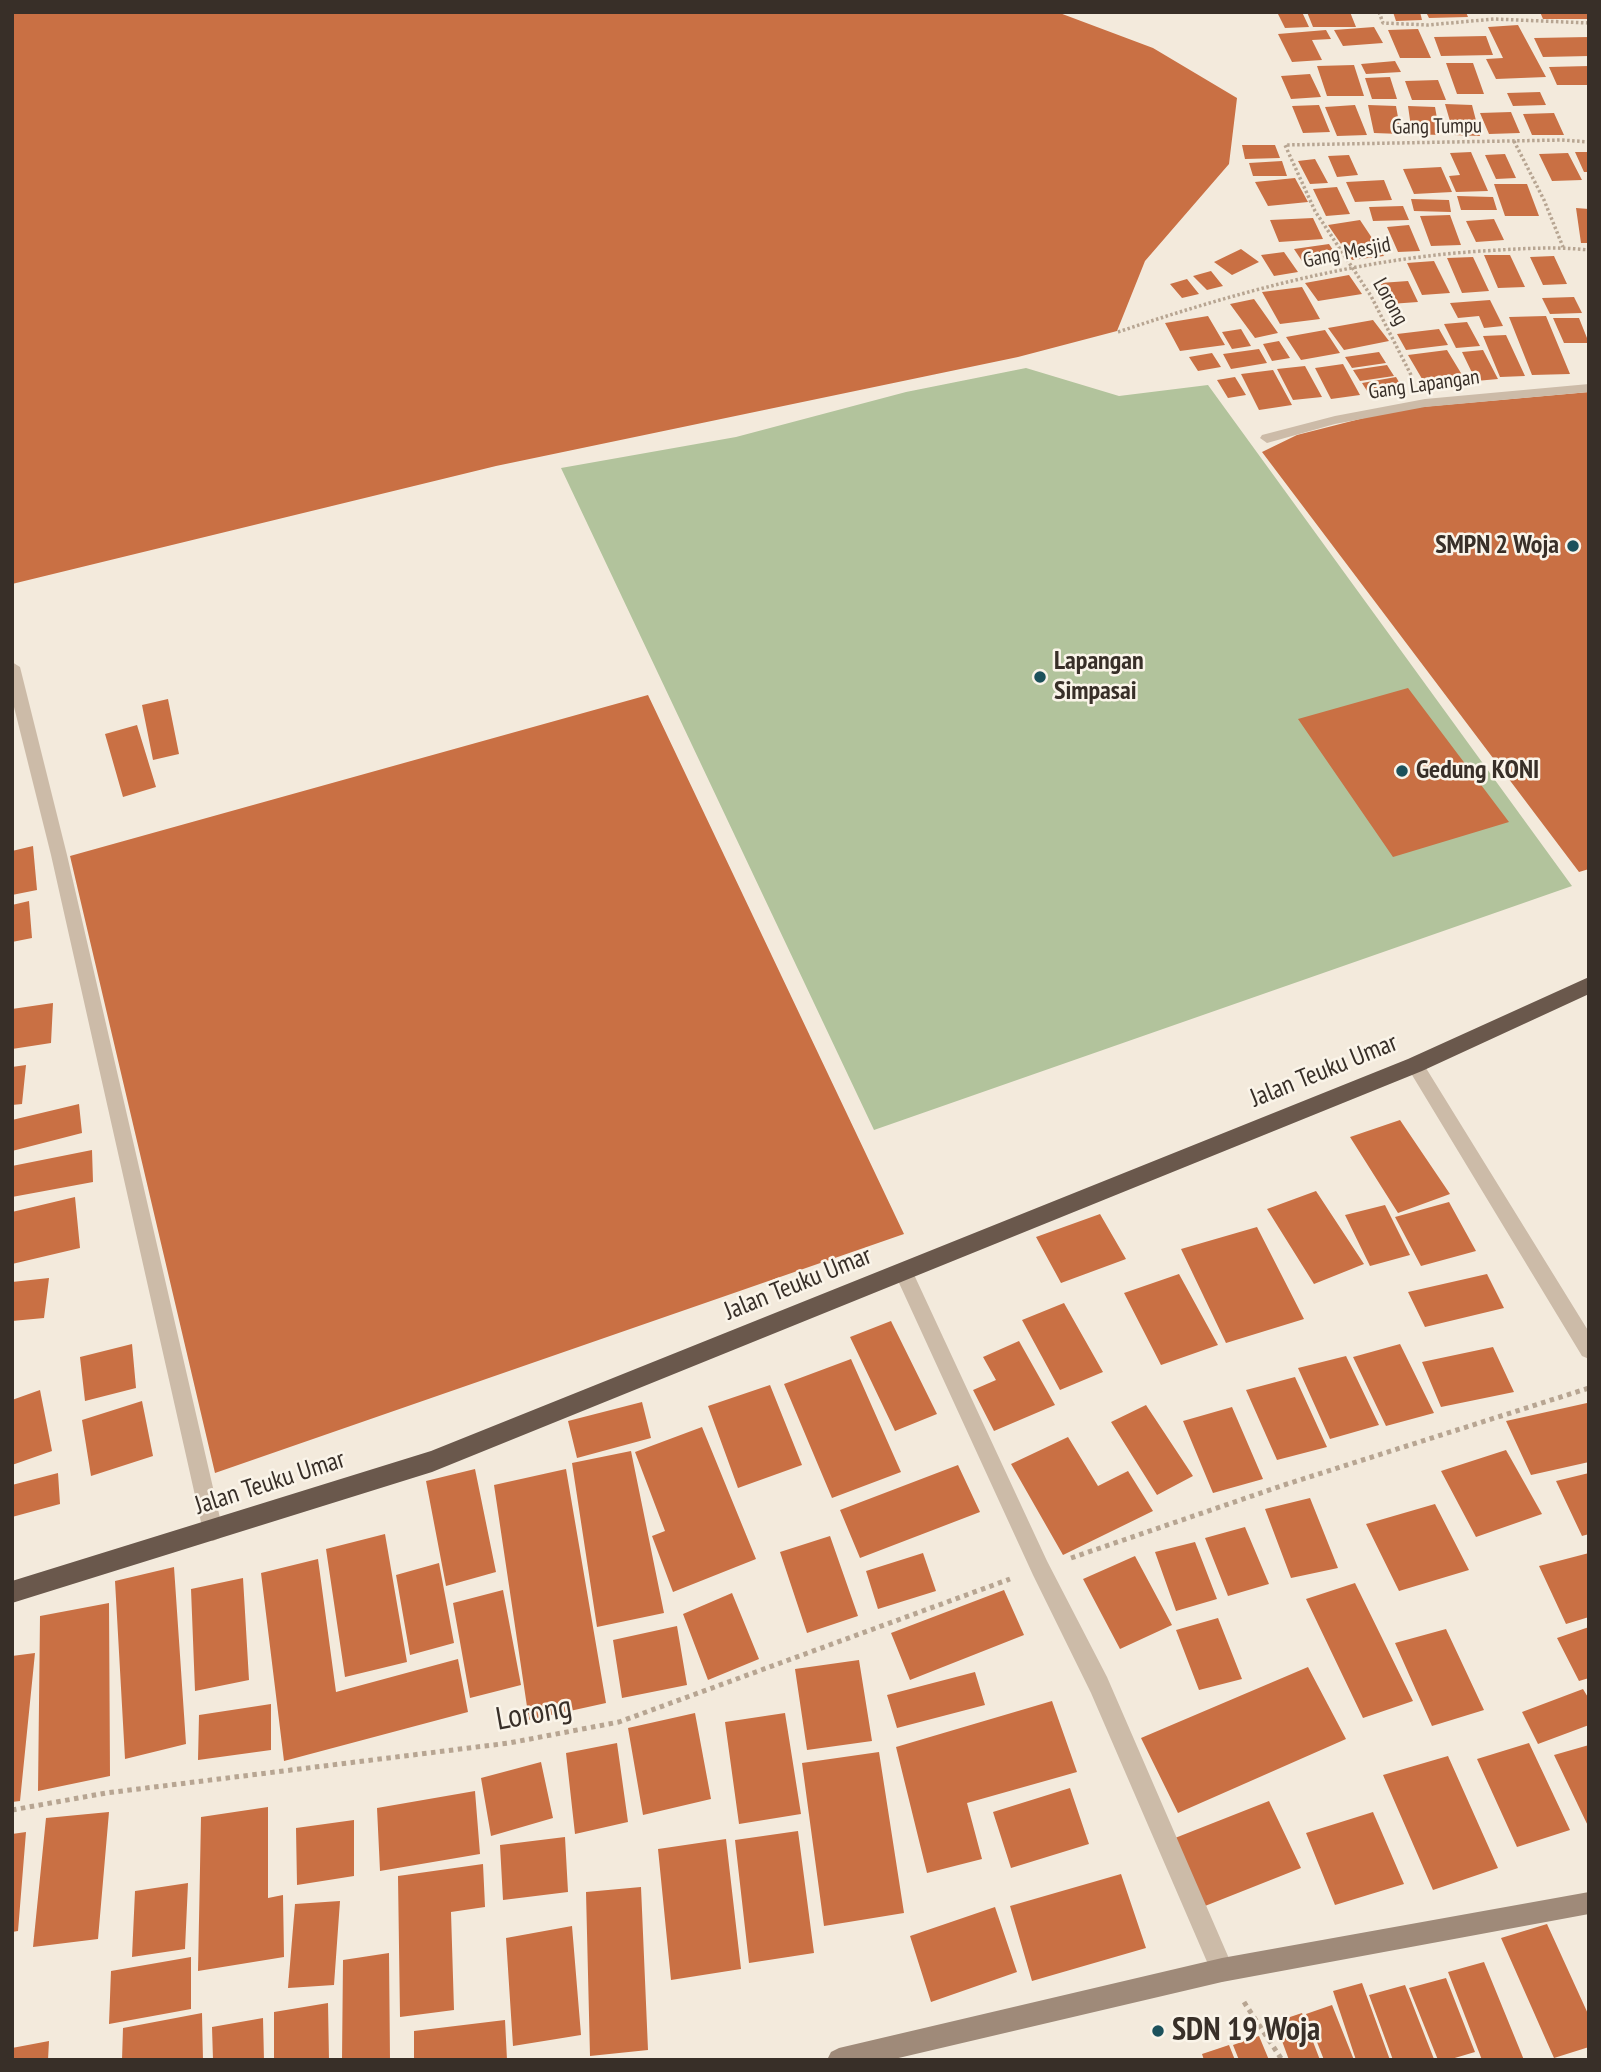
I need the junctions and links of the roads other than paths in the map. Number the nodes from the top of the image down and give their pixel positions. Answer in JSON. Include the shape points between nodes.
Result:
{"nodes":[{"id":1,"x":1589,"y":388,"type":"edge"},
{"id":2,"x":1267,"y":439,"type":"dead end"},
{"id":3,"x":12,"y":667,"type":"edge"},
{"id":4,"x":1589,"y":985,"type":"edge"},
{"id":5,"x":1415,"y":1065,"type":"junction"},
{"id":6,"x":903,"y":1272,"type":"junction"},
{"id":7,"x":1589,"y":1350,"type":"edge"},
{"id":8,"x":213,"y":1531,"type":"junction"},
{"id":9,"x":12,"y":1592,"type":"edge"},
{"id":10,"x":1589,"y":1903,"type":"edge"},
{"id":11,"x":1222,"y":1970,"type":"junction"},
{"id":12,"x":839,"y":2060,"type":"edge"}],
"edges":[{"from":1,"to":2,"type":"street","name":"Gang Lapangan","via":[[1425,403]]},
{"from":3,"to":8,"type":"street"},
{"from":4,"to":5,"type":"highway","name":"Jalan Teuku Umar"},
{"from":5,"to":6,"type":"highway","name":"Jalan Teuku Umar"},
{"from":5,"to":7,"type":"street"},
{"from":6,"to":8,"type":"highway","name":"Jalan Teuku Umar","via":[[432,1461]]},
{"from":6,"to":11,"type":"street","via":[[1099,1685]]},
{"from":8,"to":9,"type":"highway","name":"Jalan Teuku Umar"},
{"from":10,"to":11,"type":"main road"},
{"from":11,"to":12,"type":"main road"}]}
